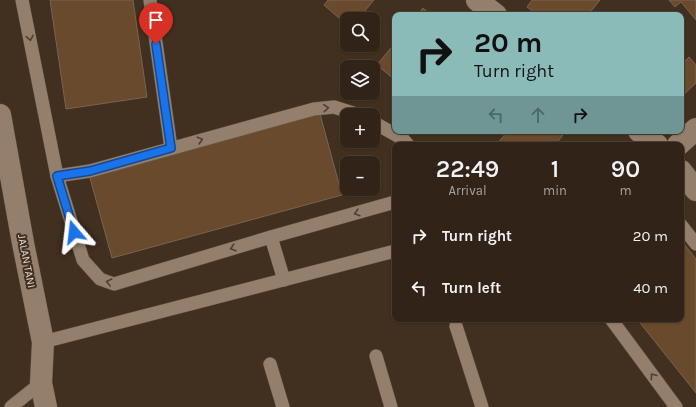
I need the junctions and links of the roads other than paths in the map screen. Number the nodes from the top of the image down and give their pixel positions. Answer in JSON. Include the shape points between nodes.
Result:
{"nodes":[{"id":1,"x":22,"y":0,"type":"edge"},
{"id":2,"x":150,"y":0,"type":"edge"},
{"id":3,"x":477,"y":0,"type":"edge"},
{"id":4,"x":492,"y":12,"type":"edge"},
{"id":5,"x":340,"y":109,"type":"edge"},
{"id":6,"x":0,"y":115,"type":"edge"},
{"id":7,"x":380,"y":126,"type":"edge"},
{"id":8,"x":696,"y":129,"type":"edge"},
{"id":9,"x":392,"y":133,"type":"edge"},
{"id":10,"x":394,"y":134,"type":"edge"},
{"id":11,"x":643,"y":134,"type":"edge"},
{"id":12,"x":406,"y":142,"type":"edge"},
{"id":13,"x":653,"y":142,"type":"edge"},
{"id":14,"x":681,"y":142,"type":"edge"},
{"id":15,"x":171,"y":148,"type":"junction"},
{"id":16,"x":684,"y":175,"type":"edge"},
{"id":17,"x":57,"y":176,"type":"junction"},
{"id":18,"x":696,"y":190,"type":"edge"},
{"id":19,"x":392,"y":203,"type":"edge"},
{"id":20,"x":684,"y":229,"type":"edge"},
{"id":21,"x":271,"y":237,"type":"junction"},
{"id":22,"x":696,"y":244,"type":"edge"},
{"id":23,"x":392,"y":252,"type":"edge"},
{"id":24,"x":284,"y":280,"type":"junction"},
{"id":25,"x":613,"y":322,"type":"edge"},
{"id":26,"x":456,"y":326,"type":"dead end"},
{"id":27,"x":43,"y":342,"type":"junction"},
{"id":28,"x":376,"y":356,"type":"dead end"},
{"id":29,"x":270,"y":364,"type":"dead end"},
{"id":30,"x":41,"y":383,"type":"junction"},
{"id":31,"x":11,"y":407,"type":"edge"},
{"id":32,"x":46,"y":407,"type":"edge"},
{"id":33,"x":282,"y":407,"type":"edge"},
{"id":34,"x":390,"y":407,"type":"edge"},
{"id":35,"x":482,"y":407,"type":"edge"},
{"id":36,"x":676,"y":407,"type":"edge"}],
"edges":[{"from":1,"to":17,"type":"lane","one_way":true},
{"from":2,"to":15,"type":"lane"},
{"from":3,"to":4,"type":"street"},
{"from":15,"to":5,"type":"lane","one_way":true,"via":[[314,109]]},
{"from":6,"to":27,"type":"street","name":"JALAN TANI","via":[[22,243]]},
{"from":7,"to":9,"type":"lane"},
{"from":8,"to":14,"type":"street"},
{"from":10,"to":12,"type":"lane"},
{"from":11,"to":13,"type":"street"},
{"from":15,"to":17,"type":"lane","via":[[90,171]]},
{"from":16,"to":18,"type":"street"},
{"from":21,"to":17,"type":"lane","one_way":true,"via":[[114,284],[100,279],[83,260]]},
{"from":19,"to":21,"type":"lane","one_way":true},
{"from":20,"to":22,"type":"lane"},
{"from":21,"to":24,"type":"lane"},
{"from":23,"to":24,"type":"lane"},
{"from":24,"to":27,"type":"lane"},
{"from":36,"to":25,"type":"lane","one_way":true},
{"from":26,"to":35,"type":"lane"},
{"from":27,"to":30,"type":"street","name":"JALAN TANI"},
{"from":28,"to":34,"type":"lane"},
{"from":29,"to":33,"type":"lane"},
{"from":30,"to":31,"type":"lane"},
{"from":30,"to":32,"type":"street","name":"JALAN TANI"}]}
